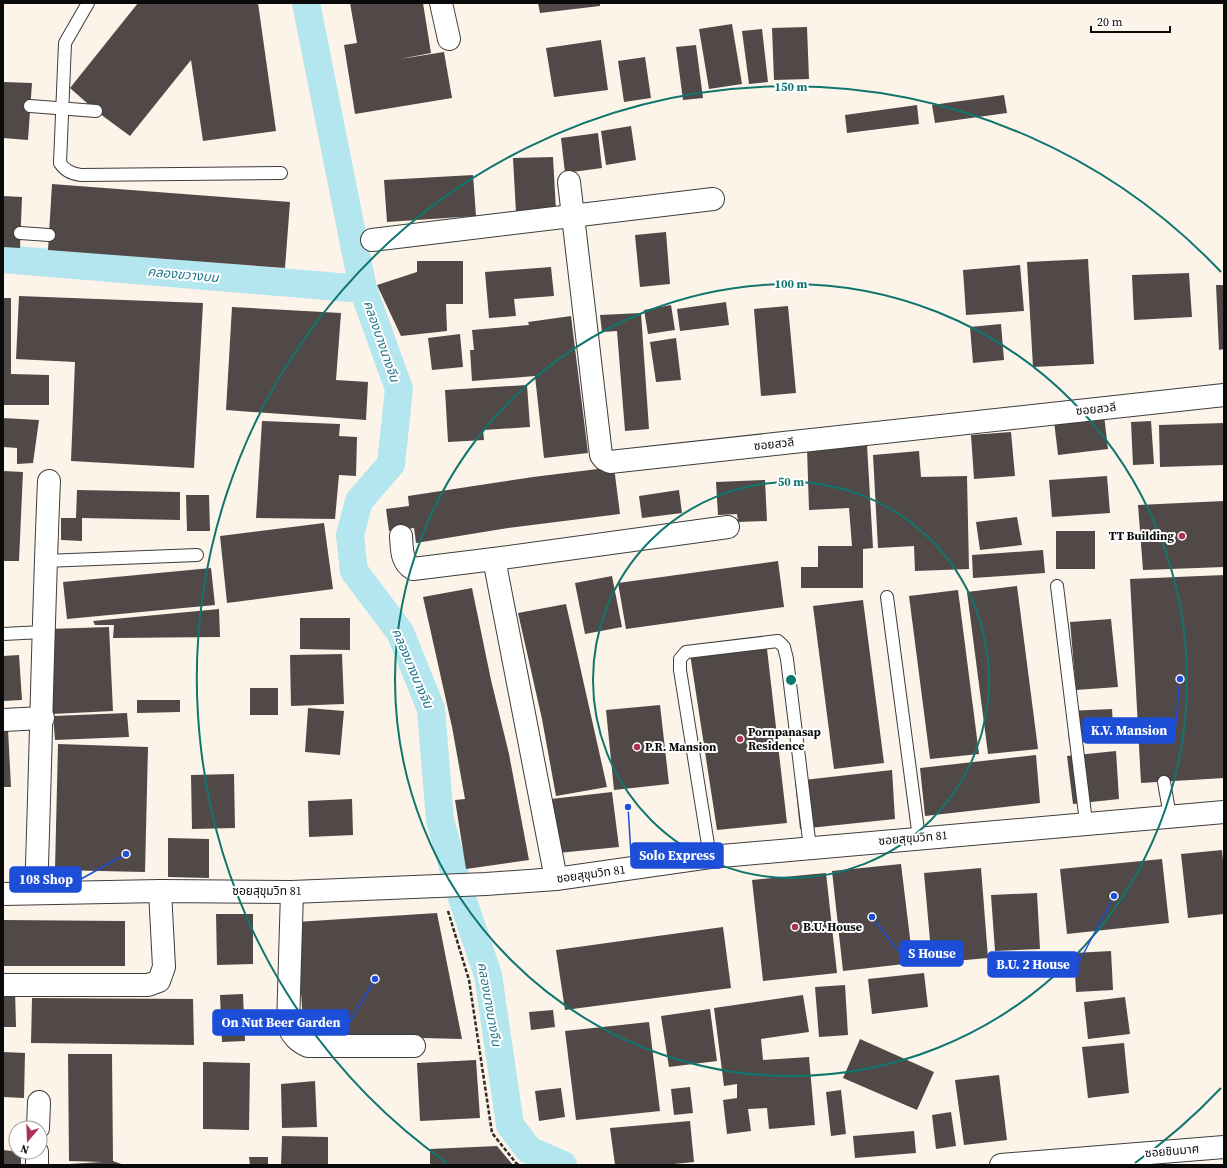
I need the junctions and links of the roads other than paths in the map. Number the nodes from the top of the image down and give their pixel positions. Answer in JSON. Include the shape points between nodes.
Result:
{"nodes":[{"id":1,"x":88,"y":3,"type":"edge"},
{"id":2,"x":441,"y":3,"type":"edge"},
{"id":3,"x":448,"y":38,"type":"dead end"},
{"id":4,"x":30,"y":106,"type":"dead end"},
{"id":5,"x":61,"y":108,"type":"junction"},
{"id":6,"x":96,"y":111,"type":"dead end"},
{"id":7,"x":282,"y":173,"type":"dead end"},
{"id":8,"x":568,"y":182,"type":"dead end"},
{"id":9,"x":713,"y":199,"type":"dead end"},
{"id":10,"x":574,"y":217,"type":"junction"},
{"id":11,"x":20,"y":233,"type":"dead end"},
{"id":12,"x":49,"y":235,"type":"dead end"},
{"id":13,"x":372,"y":240,"type":"dead end"},
{"id":14,"x":1224,"y":395,"type":"edge"},
{"id":15,"x":49,"y":481,"type":"dead end"},
{"id":16,"x":728,"y":527,"type":"dead end"},
{"id":17,"x":401,"y":536,"type":"dead end"},
{"id":18,"x":197,"y":556,"type":"dead end"},
{"id":19,"x":494,"y":559,"type":"junction"},
{"id":20,"x":45,"y":561,"type":"junction"},
{"id":21,"x":1057,"y":586,"type":"dead end"},
{"id":22,"x":887,"y":596,"type":"dead end"},
{"id":23,"x":43,"y":632,"type":"junction"},
{"id":24,"x":3,"y":634,"type":"edge"},
{"id":25,"x":43,"y":718,"type":"junction"},
{"id":26,"x":3,"y":720,"type":"edge"},
{"id":27,"x":1164,"y":782,"type":"dead end"},
{"id":28,"x":1224,"y":812,"type":"edge"},
{"id":29,"x":1170,"y":816,"type":"junction"},
{"id":30,"x":1086,"y":822,"type":"junction"},
{"id":31,"x":919,"y":838,"type":"junction"},
{"id":32,"x":810,"y":848,"type":"junction"},
{"id":33,"x":710,"y":857,"type":"junction"},
{"id":34,"x":556,"y":879,"type":"junction"},
{"id":35,"x":160,"y":891,"type":"junction"},
{"id":36,"x":292,"y":892,"type":"junction"},
{"id":37,"x":36,"y":893,"type":"junction"},
{"id":38,"x":3,"y":894,"type":"edge"},
{"id":39,"x":3,"y":986,"type":"edge"},
{"id":40,"x":414,"y":1046,"type":"dead end"},
{"id":41,"x":39,"y":1102,"type":"dead end"},
{"id":42,"x":38,"y":1120,"type":"edge"},
{"id":43,"x":1224,"y":1147,"type":"edge"},
{"id":44,"x":1001,"y":1165,"type":"edge"}],
"edges":[{"from":1,"to":5,"type":"lane","via":[[65,43]]},
{"from":2,"to":3,"type":"street"},
{"from":4,"to":5,"type":"lane"},
{"from":5,"to":6,"type":"lane"},
{"from":5,"to":7,"type":"lane","via":[[60,163],[63,168],[75,175]]},
{"from":8,"to":10,"type":"street","name":"ซอยสวลี"},
{"from":9,"to":10,"type":"street"},
{"from":10,"to":13,"type":"street"},
{"from":10,"to":14,"type":"street","name":"ซอยสวลี","via":[[601,455],[610,462]]},
{"from":11,"to":12,"type":"lane"},
{"from":15,"to":20,"type":"street"},
{"from":16,"to":19,"type":"street"},
{"from":17,"to":19,"type":"street","via":[[404,560],[413,569]]},
{"from":18,"to":20,"type":"lane"},
{"from":19,"to":34,"type":"street"},
{"from":20,"to":23,"type":"street"},
{"from":21,"to":30,"type":"lane"},
{"from":22,"to":31,"type":"lane"},
{"from":23,"to":24,"type":"lane"},
{"from":23,"to":25,"type":"street"},
{"from":25,"to":26,"type":"street"},
{"from":25,"to":37,"type":"street"},
{"from":27,"to":29,"type":"lane"},
{"from":28,"to":29,"type":"street","name":"ซอยสุขุมวิท 81"},
{"from":29,"to":30,"type":"street","name":"ซอยสุขุมวิท 81"},
{"from":30,"to":31,"type":"street","name":"ซอยสุขุมวิท 81"},
{"from":31,"to":32,"type":"street","name":"ซอยสุขุมวิท 81"},
{"from":32,"to":33,"type":"street","name":"ซอยสุขุมวิท 81"},
{"from":32,"to":33,"type":"lane","via":[[787,659],[784,647],[778,641],[686,652],[680,659]]},
{"from":33,"to":34,"type":"street","name":"ซอยสุขุมวิท 81"},
{"from":34,"to":36,"type":"street","name":"ซอยสุขุมวิท 81"},
{"from":35,"to":36,"type":"street","name":"ซอยสุขุมวิท 81"},
{"from":35,"to":37,"type":"street","name":"ซอยสุขุมวิท 81"},
{"from":35,"to":39,"type":"street","via":[[164,967],[160,981],[148,986]]},
{"from":36,"to":40,"type":"street","via":[[288,1026],[292,1035],[308,1046]]},
{"from":37,"to":38,"type":"street","name":"ซอยสุขุมวิท 81"},
{"from":41,"to":42,"type":"street"},
{"from":43,"to":44,"type":"street","name":"ซอยชินมาศ"}]}
